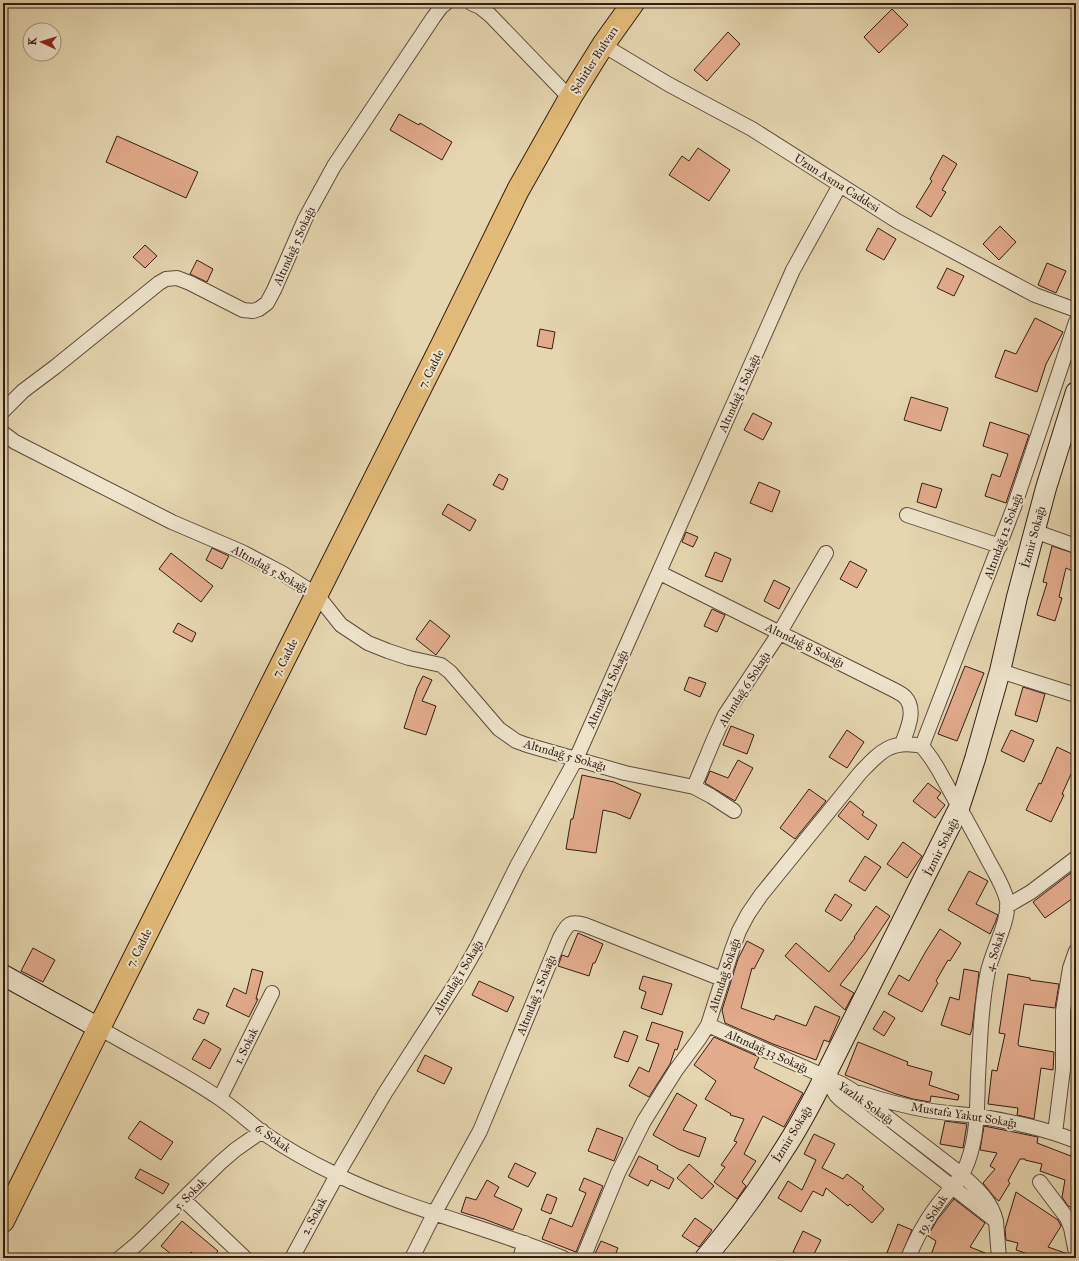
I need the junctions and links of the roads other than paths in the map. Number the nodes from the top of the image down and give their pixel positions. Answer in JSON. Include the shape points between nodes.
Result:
{"nodes":[{"id":1,"x":446,"y":3,"type":"edge"},
{"id":2,"x":471,"y":3,"type":"edge"},
{"id":3,"x":633,"y":3,"type":"edge"},
{"id":4,"x":603,"y":45,"type":"junction"},
{"id":5,"x":570,"y":98,"type":"junction"},
{"id":6,"x":840,"y":185,"type":"junction"},
{"id":7,"x":1076,"y":310,"type":"edge"},
{"id":8,"x":1076,"y":322,"type":"edge"},
{"id":9,"x":1076,"y":392,"type":"edge"},
{"id":10,"x":3,"y":410,"type":"edge"},
{"id":11,"x":3,"y":433,"type":"edge"},
{"id":12,"x":907,"y":515,"type":"dead end"},
{"id":13,"x":1034,"y":531,"type":"junction"},
{"id":14,"x":1000,"y":546,"type":"junction"},
{"id":15,"x":1076,"y":546,"type":"edge"},
{"id":16,"x":826,"y":553,"type":"dead end"},
{"id":17,"x":660,"y":573,"type":"junction"},
{"id":18,"x":317,"y":595,"type":"junction"},
{"id":19,"x":780,"y":632,"type":"junction"},
{"id":20,"x":1000,"y":670,"type":"junction"},
{"id":21,"x":1076,"y":695,"type":"edge"},
{"id":22,"x":902,"y":744,"type":"junction"},
{"id":23,"x":922,"y":746,"type":"junction"},
{"id":24,"x":576,"y":759,"type":"junction"},
{"id":25,"x":694,"y":787,"type":"junction"},
{"id":26,"x":959,"y":808,"type":"junction"},
{"id":27,"x":734,"y":812,"type":"dead end"},
{"id":28,"x":1076,"y":858,"type":"edge"},
{"id":29,"x":1007,"y":906,"type":"junction"},
{"id":30,"x":1076,"y":951,"type":"edge"},
{"id":31,"x":3,"y":975,"type":"edge"},
{"id":32,"x":722,"y":979,"type":"junction"},
{"id":33,"x":272,"y":993,"type":"dead end"},
{"id":34,"x":708,"y":1025,"type":"junction"},
{"id":35,"x":99,"y":1028,"type":"junction"},
{"id":36,"x":825,"y":1076,"type":"junction"},
{"id":37,"x":852,"y":1090,"type":"junction"},
{"id":38,"x":220,"y":1098,"type":"junction"},
{"id":39,"x":977,"y":1116,"type":"junction"},
{"id":40,"x":262,"y":1131,"type":"junction"},
{"id":41,"x":1055,"y":1133,"type":"junction"},
{"id":42,"x":1076,"y":1141,"type":"edge"},
{"id":43,"x":961,"y":1174,"type":"junction"},
{"id":44,"x":337,"y":1175,"type":"junction"},
{"id":45,"x":1040,"y":1182,"type":"dead end"},
{"id":46,"x":951,"y":1187,"type":"junction"},
{"id":47,"x":184,"y":1200,"type":"junction"},
{"id":48,"x":434,"y":1214,"type":"junction"},
{"id":49,"x":3,"y":1221,"type":"edge"},
{"id":50,"x":996,"y":1221,"type":"junction"},
{"id":51,"x":525,"y":1242,"type":"junction"},
{"id":52,"x":1076,"y":1253,"type":"edge"},
{"id":53,"x":120,"y":1258,"type":"edge"},
{"id":54,"x":245,"y":1258,"type":"edge"},
{"id":55,"x":292,"y":1258,"type":"edge"},
{"id":56,"x":412,"y":1258,"type":"edge"},
{"id":57,"x":520,"y":1258,"type":"edge"},
{"id":58,"x":563,"y":1258,"type":"edge"},
{"id":59,"x":583,"y":1258,"type":"edge"},
{"id":60,"x":705,"y":1258,"type":"edge"},
{"id":61,"x":908,"y":1258,"type":"edge"},
{"id":62,"x":999,"y":1258,"type":"edge"}],
"edges":[{"from":1,"to":10,"type":"street","name":"Altındağ 5 Sokağı","via":[[433,18],[334,166],[304,219],[267,303],[253,311],[243,310],[190,283],[177,278],[166,279],[23,391]]},
{"from":2,"to":5,"type":"street","via":[[490,15]]},
{"from":3,"to":4,"type":"main road","name":"Şehitler Bulvarı"},
{"from":4,"to":5,"type":"main road","name":"Şehitler Bulvarı"},
{"from":4,"to":6,"type":"street","name":"Uzun Asma Caddesi","via":[[668,84],[752,129]]},
{"from":5,"to":18,"type":"main road","name":"7. Cadde","via":[[518,190]]},
{"from":6,"to":7,"type":"street","name":"Uzun Asma Caddesi","via":[[897,221],[1034,295]]},
{"from":6,"to":17,"type":"street","name":"Altındağ 1 Sokağı","via":[[793,270]]},
{"from":8,"to":14,"type":"street","name":"Altındağ 12 Sokağı"},
{"from":9,"to":13,"type":"street","name":"İzmir Sokağı"},
{"from":11,"to":18,"type":"street","name":"Altındağ 5 Sokağı","via":[[15,442],[172,522],[242,552]]},
{"from":12,"to":14,"type":"street"},
{"from":13,"to":15,"type":"street"},
{"from":13,"to":20,"type":"street","name":"İzmir Sokağı"},
{"from":14,"to":23,"type":"street","name":"Altındağ 12 Sokağı"},
{"from":16,"to":19,"type":"street","name":"Altındağ 6 Sokağı"},
{"from":17,"to":19,"type":"street","name":"Altındağ 8 Sokağı"},
{"from":17,"to":24,"type":"street","name":"Altındağ 1 Sokağı"},
{"from":18,"to":24,"type":"street","name":"Altındağ 5 Sokağı","via":[[340,625],[358,637],[388,651],[440,665],[450,672],[507,736],[527,745]]},
{"from":18,"to":35,"type":"main road","name":"7. Cadde"},
{"from":19,"to":22,"type":"street","name":"Altındağ 8 Sokağı","via":[[905,696],[909,703],[910,720]]},
{"from":19,"to":25,"type":"street","name":"Altındağ 6 Sokağı","via":[[725,714]]},
{"from":20,"to":21,"type":"street"},
{"from":20,"to":26,"type":"street","name":"İzmir Sokağı"},
{"from":22,"to":23,"type":"street","name":"Altındağ Sokağı"},
{"from":22,"to":32,"type":"street","name":"Altındağ Sokağı","via":[[892,746],[883,752],[860,773],[761,895],[739,931]]},
{"from":23,"to":26,"type":"street","name":"4. Sokak"},
{"from":24,"to":25,"type":"street","name":"Altındağ 5 Sokağı","via":[[625,773]]},
{"from":24,"to":44,"type":"street","name":"Altındağ 1 Sokağı","via":[[461,975],[385,1093]]},
{"from":25,"to":27,"type":"street","name":"Altındağ 5 Sokağı"},
{"from":26,"to":29,"type":"street","name":"4. Sokak","via":[[998,878]]},
{"from":26,"to":36,"type":"street","name":"İzmir Sokağı"},
{"from":28,"to":29,"type":"street","via":[[1031,892]]},
{"from":29,"to":39,"type":"street","name":"4. Sokak","via":[[988,970],[981,1026]]},
{"from":30,"to":41,"type":"street","via":[[1062,1010],[1063,1069]]},
{"from":31,"to":35,"type":"street","name":"6. Sokak"},
{"from":32,"to":34,"type":"street","name":"Altındağ Sokağı"},
{"from":32,"to":48,"type":"street","name":"Altındağ 2 Sokağı","via":[[578,922],[566,926],[480,1131]]},
{"from":33,"to":38,"type":"street","name":"1. Sokak"},
{"from":34,"to":36,"type":"street","name":"Altındağ 13 Sokağı"},
{"from":34,"to":59,"type":"street","name":"Altındağ Sokağı","via":[[644,1121],[618,1173]]},
{"from":35,"to":38,"type":"street","name":"6. Sokak"},
{"from":35,"to":49,"type":"main road","name":"7. Cadde"},
{"from":36,"to":37,"type":"street","name":"Yazlık Sokağı"},
{"from":36,"to":46,"type":"street","name":"Yazlık Sokağı","via":[[841,1100]]},
{"from":36,"to":60,"type":"street","name":"İzmir Sokağı","via":[[783,1152]]},
{"from":37,"to":39,"type":"street","name":"Mustafa Yakut Sokağı","via":[[890,1102]]},
{"from":37,"to":43,"type":"street","name":"Yazlık Sokağı"},
{"from":38,"to":40,"type":"street","name":"6. Sokak"},
{"from":39,"to":41,"type":"street","name":"Mustafa Yakut Sokağı"},
{"from":39,"to":43,"type":"street","name":"4. Sokak","via":[[972,1148]]},
{"from":40,"to":44,"type":"street","name":"6. Sokak"},
{"from":40,"to":47,"type":"street","name":"5. Sokak","via":[[235,1150]]},
{"from":41,"to":42,"type":"street","name":"Mustafa Yakut Sokağı"},
{"from":43,"to":46,"type":"street","name":"19. Sokak"},
{"from":43,"to":50,"type":"street","name":"Yazlık Sokağı","via":[[991,1206]]},
{"from":44,"to":48,"type":"street","name":"6. Sokak"},
{"from":44,"to":55,"type":"street","name":"2. Sokak"},
{"from":45,"to":52,"type":"street","via":[[1067,1218]]},
{"from":46,"to":50,"type":"street","name":"Yazlık Sokağı"},
{"from":46,"to":61,"type":"street","name":"19. Sokak","via":[[921,1230]]},
{"from":47,"to":53,"type":"street","name":"5. Sokak"},
{"from":47,"to":54,"type":"street"},
{"from":48,"to":51,"type":"street","name":"6. Sokak"},
{"from":48,"to":56,"type":"street","name":"Altındağ 2 Sokağı"},
{"from":50,"to":62,"type":"street","name":"Yazlık Sokağı"},
{"from":51,"to":57,"type":"street"},
{"from":51,"to":58,"type":"street","name":"6. Sokak"}]}
